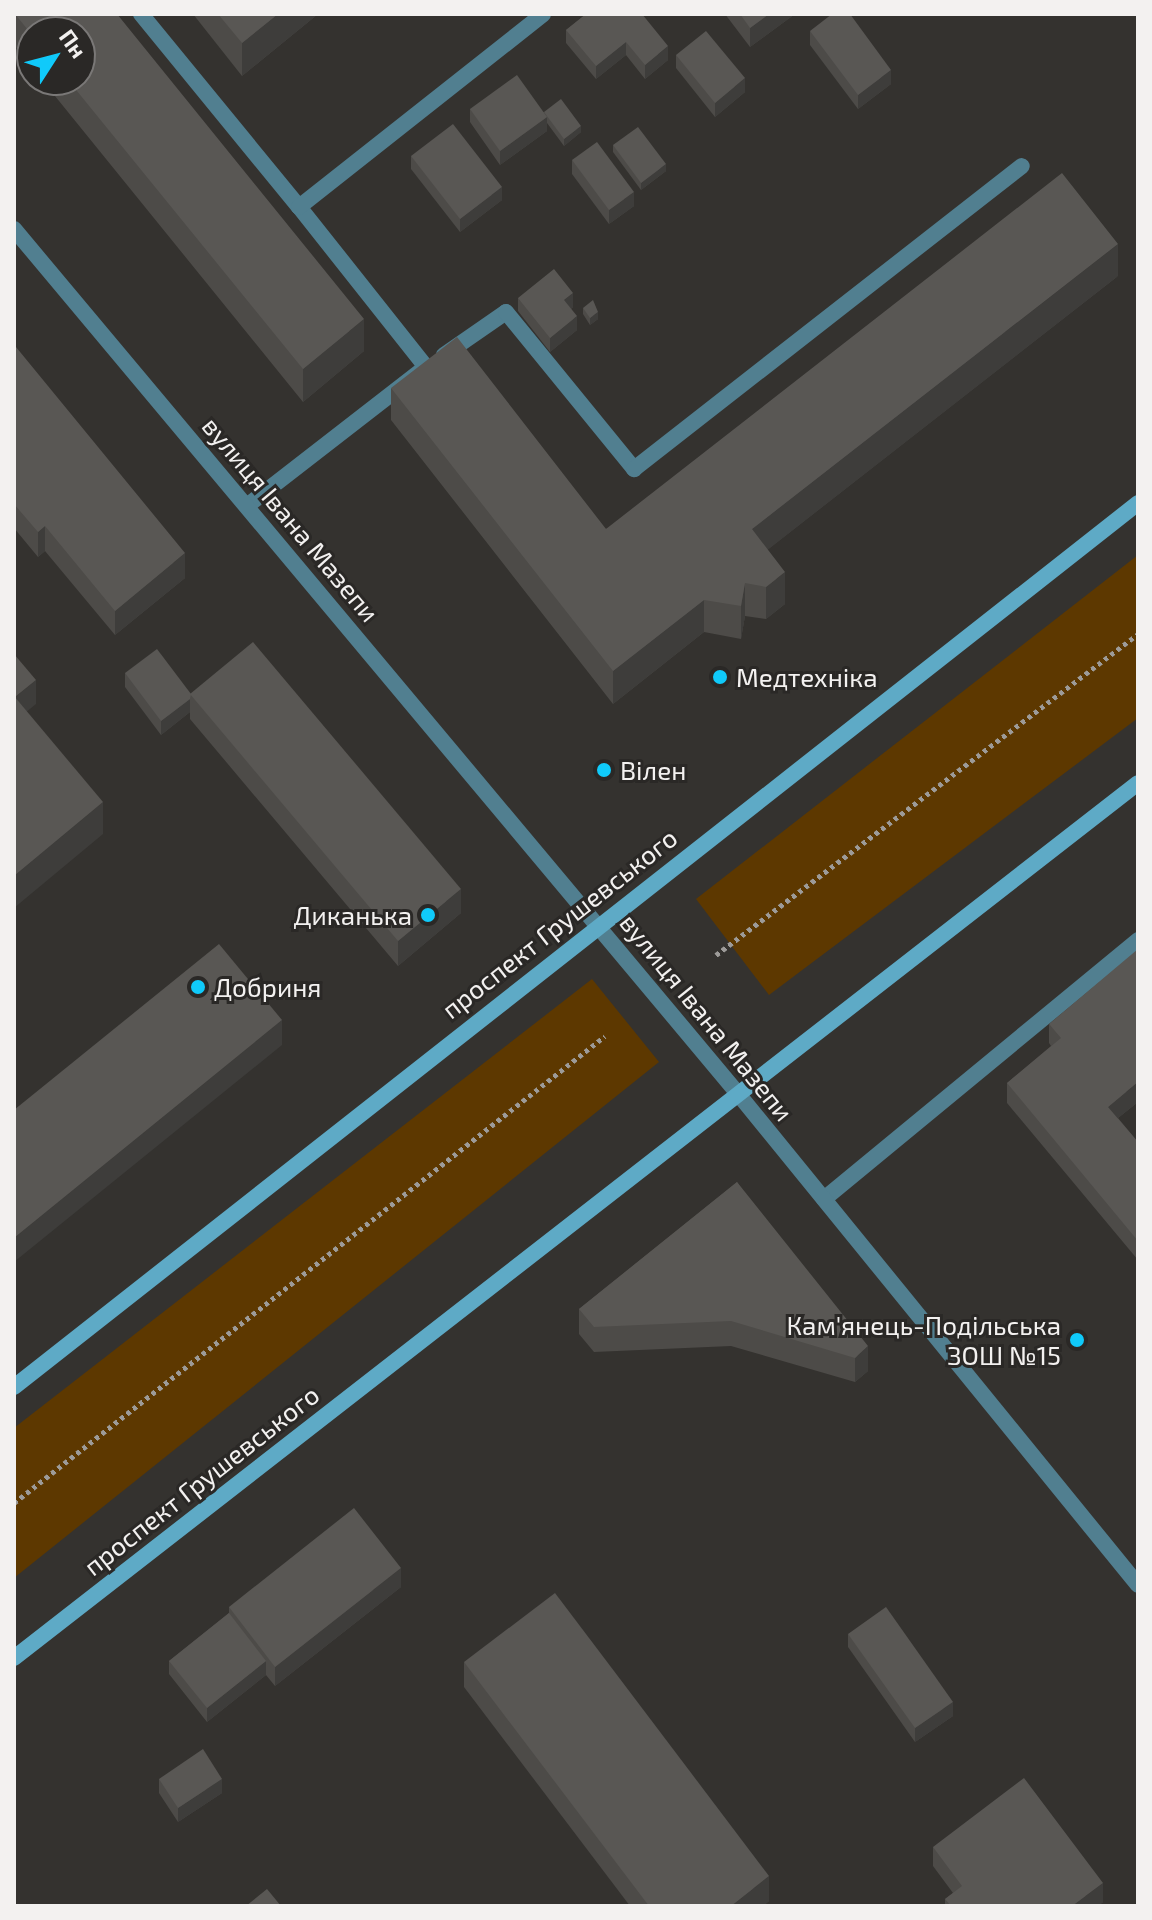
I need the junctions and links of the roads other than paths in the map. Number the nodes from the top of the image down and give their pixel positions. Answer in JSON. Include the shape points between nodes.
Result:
{"nodes":[{"id":1,"x":141,"y":14,"type":"edge"},
{"id":2,"x":543,"y":14,"type":"edge"},
{"id":3,"x":1022,"y":166,"type":"dead end"},
{"id":4,"x":299,"y":207,"type":"junction"},
{"id":5,"x":14,"y":229,"type":"edge"},
{"id":6,"x":426,"y":367,"type":"junction"},
{"id":7,"x":1138,"y":503,"type":"edge"},
{"id":8,"x":248,"y":505,"type":"junction"},
{"id":9,"x":1138,"y":783,"type":"edge"},
{"id":10,"x":599,"y":922,"type":"junction"},
{"id":11,"x":1138,"y":940,"type":"edge"},
{"id":12,"x":735,"y":1090,"type":"junction"},
{"id":13,"x":824,"y":1199,"type":"junction"},
{"id":14,"x":14,"y":1387,"type":"edge"},
{"id":15,"x":1138,"y":1585,"type":"edge"},
{"id":16,"x":14,"y":1658,"type":"edge"}],
"edges":[{"from":1,"to":4,"type":"street"},
{"from":2,"to":4,"type":"street"},
{"from":3,"to":6,"type":"street","via":[[634,469],[506,312]]},
{"from":4,"to":6,"type":"street"},
{"from":5,"to":8,"type":"street","name":"вулиця Івана Мазепи"},
{"from":6,"to":8,"type":"street"},
{"from":7,"to":10,"type":"main road","name":"проспект Грушевського"},
{"from":8,"to":10,"type":"street","name":"вулиця Івана Мазепи"},
{"from":9,"to":12,"type":"main road","name":"проспект Грушевського"},
{"from":10,"to":12,"type":"street","name":"вулиця Івана Мазепи"},
{"from":10,"to":14,"type":"main road","name":"проспект Грушевського"},
{"from":11,"to":13,"type":"street"},
{"from":12,"to":13,"type":"street","name":"вулиця Івана Мазепи"},
{"from":12,"to":16,"type":"main road","name":"проспект Грушевського"},
{"from":13,"to":15,"type":"street","name":"вулиця Івана Мазепи"}]}
